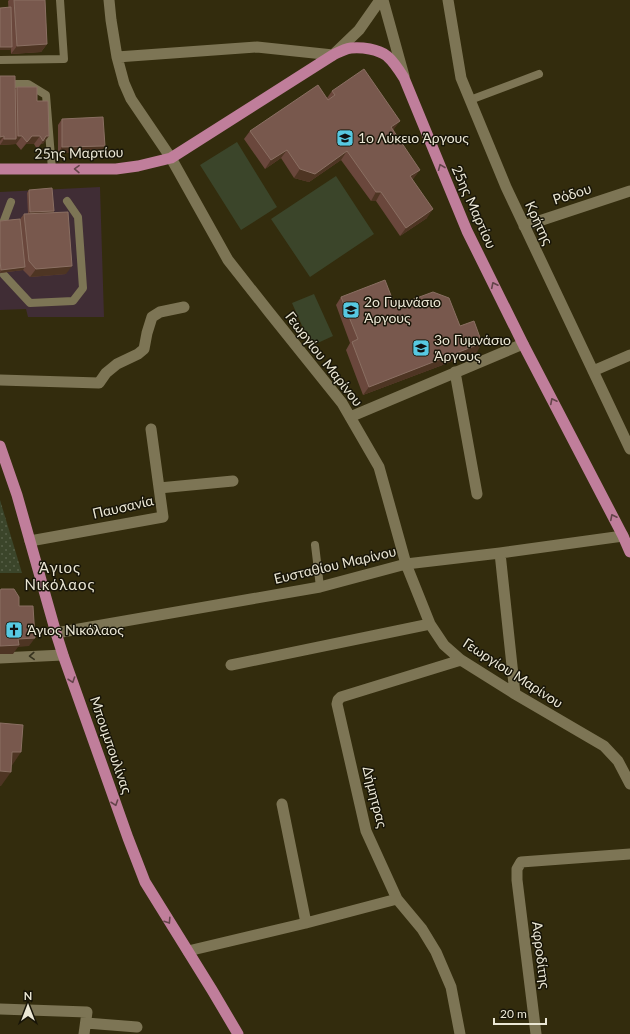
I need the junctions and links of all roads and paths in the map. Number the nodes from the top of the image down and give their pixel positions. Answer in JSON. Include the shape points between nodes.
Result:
{"nodes":[{"id":1,"x":60,"y":0,"type":"edge"},
{"id":2,"x":109,"y":0,"type":"edge"},
{"id":3,"x":380,"y":0,"type":"edge"},
{"id":4,"x":383,"y":0,"type":"edge"},
{"id":5,"x":448,"y":0,"type":"edge"},
{"id":6,"x":333,"y":54,"type":"junction"},
{"id":7,"x":117,"y":57,"type":"junction"},
{"id":8,"x":0,"y":60,"type":"edge"},
{"id":9,"x":538,"y":74,"type":"dead end"},
{"id":10,"x":404,"y":78,"type":"junction"},
{"id":11,"x":16,"y":84,"type":"edge"},
{"id":12,"x":470,"y":100,"type":"junction"},
{"id":13,"x":171,"y":158,"type":"junction"},
{"id":14,"x":0,"y":169,"type":"edge"},
{"id":15,"x":52,"y":169,"type":"junction"},
{"id":16,"x":630,"y":191,"type":"edge"},
{"id":17,"x":67,"y":200,"type":"dead end"},
{"id":18,"x":11,"y":202,"type":"dead end"},
{"id":19,"x":524,"y":226,"type":"junction"},
{"id":20,"x":0,"y":231,"type":"edge"},
{"id":21,"x":4,"y":275,"type":"edge"},
{"id":22,"x":184,"y":307,"type":"dead end"},
{"id":23,"x":523,"y":344,"type":"junction"},
{"id":24,"x":630,"y":355,"type":"edge"},
{"id":25,"x":593,"y":371,"type":"junction"},
{"id":26,"x":455,"y":372,"type":"junction"},
{"id":27,"x":0,"y":380,"type":"edge"},
{"id":28,"x":350,"y":417,"type":"junction"},
{"id":29,"x":151,"y":428,"type":"dead end"},
{"id":30,"x":0,"y":446,"type":"edge"},
{"id":31,"x":630,"y":449,"type":"edge"},
{"id":32,"x":233,"y":481,"type":"dead end"},
{"id":33,"x":159,"y":488,"type":"junction"},
{"id":34,"x":477,"y":494,"type":"dead end"},
{"id":35,"x":623,"y":536,"type":"junction"},
{"id":36,"x":30,"y":541,"type":"junction"},
{"id":37,"x":315,"y":545,"type":"dead end"},
{"id":38,"x":630,"y":552,"type":"edge"},
{"id":39,"x":500,"y":553,"type":"junction"},
{"id":40,"x":406,"y":564,"type":"junction"},
{"id":41,"x":320,"y":587,"type":"junction"},
{"id":42,"x":430,"y":624,"type":"junction"},
{"id":43,"x":56,"y":633,"type":"junction"},
{"id":44,"x":63,"y":655,"type":"junction"},
{"id":45,"x":0,"y":658,"type":"edge"},
{"id":46,"x":461,"y":660,"type":"junction"},
{"id":47,"x":230,"y":665,"type":"dead end"},
{"id":48,"x":515,"y":694,"type":"junction"},
{"id":49,"x":630,"y":784,"type":"edge"},
{"id":50,"x":282,"y":804,"type":"dead end"},
{"id":51,"x":630,"y":854,"type":"edge"},
{"id":52,"x":397,"y":899,"type":"junction"},
{"id":53,"x":306,"y":923,"type":"junction"},
{"id":54,"x":188,"y":951,"type":"junction"},
{"id":55,"x":0,"y":1009,"type":"edge"},
{"id":56,"x":86,"y":1023,"type":"edge"},
{"id":57,"x":137,"y":1027,"type":"dead end"},
{"id":58,"x":238,"y":1034,"type":"edge"},
{"id":59,"x":460,"y":1034,"type":"edge"},
{"id":60,"x":536,"y":1034,"type":"edge"}],
"edges":[{"from":1,"to":8,"type":"lane","via":[[64,59]]},
{"from":2,"to":7,"type":"street","name":"Γεωργίου Μαρίνου"},
{"from":3,"to":6,"type":"street","via":[[359,30]]},
{"from":4,"to":10,"type":"street"},
{"from":5,"to":12,"type":"street","name":"Κρήτης","via":[[461,78]]},
{"from":6,"to":7,"type":"street","via":[[257,47]]},
{"from":6,"to":10,"type":"main road","name":"25ης Μαρτίου","via":[[350,48],[382,53]]},
{"from":6,"to":13,"type":"main road","name":"25ης Μαρτίου"},
{"from":7,"to":13,"type":"street","name":"Γεωργίου Μαρίνου","via":[[131,99]]},
{"from":9,"to":12,"type":"lane"},
{"from":23,"to":10,"type":"main road","name":"25ης Μαρτίου","one_way":true,"via":[[467,231]]},
{"from":11,"to":15,"type":"lane","via":[[28,84],[46,95]]},
{"from":12,"to":19,"type":"street","name":"Κρήτης"},
{"from":13,"to":15,"type":"main road","name":"25ης Μαρτίου","one_way":true,"via":[[116,169]]},
{"from":13,"to":28,"type":"street","name":"Γεωργίου Μαρίνου","via":[[228,260],[342,403]]},
{"from":14,"to":15,"type":"main road","name":"25ης Μαρτίου"},
{"from":16,"to":19,"type":"street","name":"Ρόδου"},
{"from":17,"to":21,"type":"lane","via":[[78,217],[83,288],[73,301],[30,303]]},
{"from":18,"to":20,"type":"lane"},
{"from":19,"to":25,"type":"street","name":"Κρήτης"},
{"from":22,"to":27,"type":"street","via":[[160,312],[152,317],[144,348],[138,354],[117,364],[99,383]]},
{"from":23,"to":26,"type":"street"},
{"from":35,"to":23,"type":"main road","name":"25ης Μαρτίου","one_way":true},
{"from":24,"to":25,"type":"street"},
{"from":25,"to":31,"type":"street","name":"Κρήτης"},
{"from":26,"to":28,"type":"street"},
{"from":26,"to":34,"type":"street"},
{"from":28,"to":40,"type":"street","name":"Γεωργίου Μαρίνου","via":[[379,468]]},
{"from":29,"to":33,"type":"street","name":"Παυσανία"},
{"from":30,"to":36,"type":"main road","name":"Μπουμπουλίνας"},
{"from":32,"to":33,"type":"street"},
{"from":33,"to":36,"type":"street","name":"Παυσανία","via":[[163,517]]},
{"from":35,"to":38,"type":"main road","name":"25ης Μαρτίου"},
{"from":35,"to":39,"type":"street","name":"Ευσταθίου Μαρίνου"},
{"from":36,"to":43,"type":"main road","name":"Μπουμπουλίνας"},
{"from":37,"to":41,"type":"lane"},
{"from":39,"to":40,"type":"street","name":"Ευσταθίου Μαρίνου"},
{"from":39,"to":48,"type":"street"},
{"from":40,"to":41,"type":"street","name":"Ευσταθίου Μαρίνου"},
{"from":40,"to":42,"type":"street","name":"Γεωργίου Μαρίνου"},
{"from":41,"to":43,"type":"street","name":"Ευσταθίου Μαρίνου"},
{"from":42,"to":46,"type":"street","name":"Γεωργίου Μαρίνου","via":[[444,645]]},
{"from":42,"to":47,"type":"street"},
{"from":43,"to":44,"type":"main road","name":"Μπουμπουλίνας"},
{"from":44,"to":45,"type":"street","one_way":true},
{"from":44,"to":54,"type":"main road","name":"Μπουμπουλίνας","one_way":true,"via":[[145,882]]},
{"from":46,"to":48,"type":"street","name":"Γεωργίου Μαρίνου"},
{"from":46,"to":52,"type":"street","name":"Δήμητρας","via":[[338,700],[366,831]]},
{"from":48,"to":49,"type":"street","name":"Γεωργίου Μαρίνου","via":[[604,746],[618,761]]},
{"from":50,"to":53,"type":"street"},
{"from":51,"to":60,"type":"street","name":"Αφροδίτης","via":[[521,862],[517,868]]},
{"from":52,"to":53,"type":"street"},
{"from":52,"to":59,"type":"street","name":"Δήμητρας","via":[[422,929],[436,952],[451,987]]},
{"from":53,"to":54,"type":"street"},
{"from":54,"to":58,"type":"main road","name":"Μπουμπουλίνας"},
{"from":55,"to":56,"type":"street"},
{"from":56,"to":57,"type":"street"}]}
